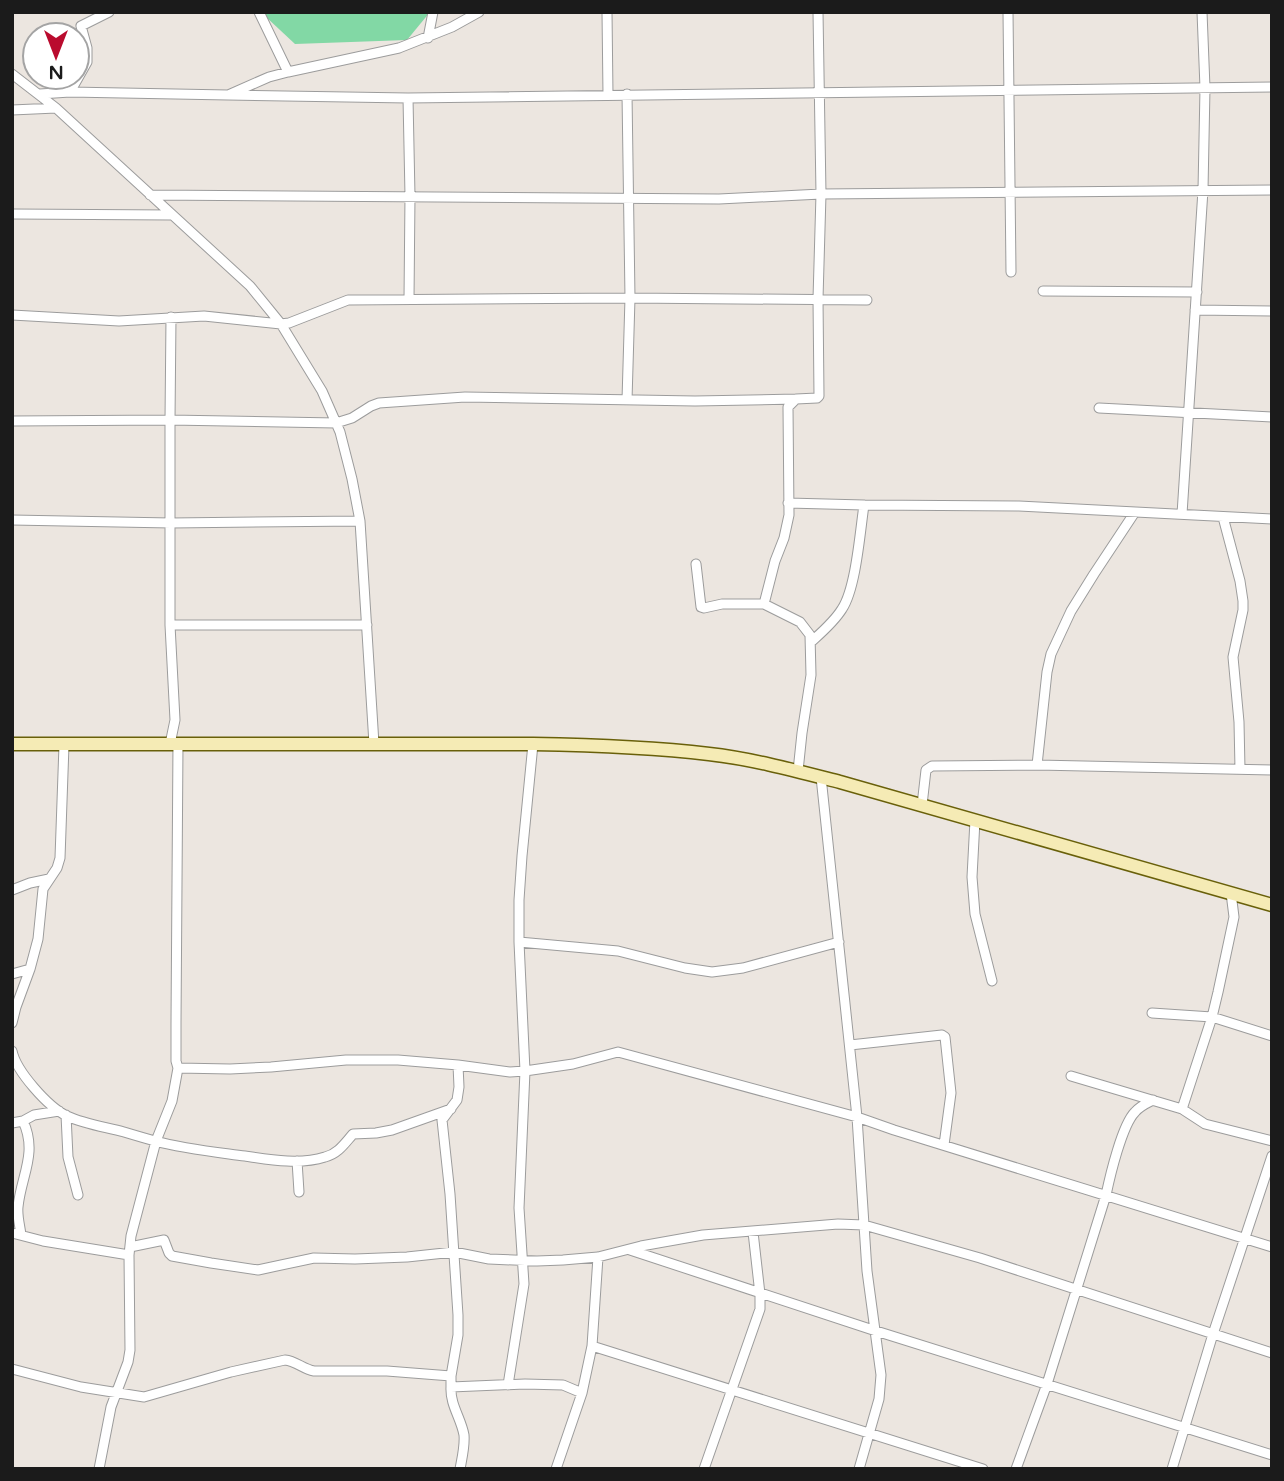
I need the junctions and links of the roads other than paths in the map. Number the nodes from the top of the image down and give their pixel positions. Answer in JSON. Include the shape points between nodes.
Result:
{"nodes":[{"id":1,"x":109,"y":12,"type":"edge"},
{"id":2,"x":259,"y":12,"type":"edge"},
{"id":3,"x":433,"y":12,"type":"edge"},
{"id":4,"x":478,"y":12,"type":"edge"},
{"id":5,"x":607,"y":12,"type":"edge"},
{"id":6,"x":818,"y":12,"type":"edge"},
{"id":7,"x":1008,"y":12,"type":"edge"},
{"id":8,"x":1202,"y":12,"type":"edge"},
{"id":9,"x":428,"y":38,"type":"junction"},
{"id":10,"x":288,"y":72,"type":"junction"},
{"id":11,"x":12,"y":74,"type":"edge"},
{"id":12,"x":1272,"y":87,"type":"edge"},
{"id":13,"x":1205,"y":88,"type":"junction"},
{"id":14,"x":1008,"y":90,"type":"junction"},
{"id":15,"x":70,"y":92,"type":"junction"},
{"id":16,"x":818,"y":93,"type":"junction"},
{"id":17,"x":40,"y":94,"type":"junction"},
{"id":18,"x":608,"y":94,"type":"junction"},
{"id":19,"x":627,"y":94,"type":"junction"},
{"id":20,"x":229,"y":95,"type":"junction"},
{"id":21,"x":408,"y":98,"type":"junction"},
{"id":22,"x":56,"y":108,"type":"junction"},
{"id":23,"x":12,"y":110,"type":"edge"},
{"id":24,"x":1203,"y":190,"type":"junction"},
{"id":25,"x":1272,"y":190,"type":"edge"},
{"id":26,"x":1010,"y":192,"type":"junction"},
{"id":27,"x":821,"y":194,"type":"junction"},
{"id":28,"x":150,"y":195,"type":"junction"},
{"id":29,"x":410,"y":196,"type":"junction"},
{"id":30,"x":629,"y":198,"type":"junction"},
{"id":31,"x":12,"y":214,"type":"edge"},
{"id":32,"x":173,"y":215,"type":"junction"},
{"id":33,"x":1011,"y":272,"type":"dead end"},
{"id":34,"x":1043,"y":291,"type":"dead end"},
{"id":35,"x":1197,"y":292,"type":"junction"},
{"id":36,"x":630,"y":298,"type":"junction"},
{"id":37,"x":409,"y":299,"type":"junction"},
{"id":38,"x":818,"y":299,"type":"junction"},
{"id":39,"x":867,"y":300,"type":"dead end"},
{"id":40,"x":1195,"y":310,"type":"junction"},
{"id":41,"x":1272,"y":311,"type":"edge"},
{"id":42,"x":12,"y":315,"type":"edge"},
{"id":43,"x":171,"y":317,"type":"junction"},
{"id":44,"x":281,"y":324,"type":"junction"},
{"id":45,"x":779,"y":399,"type":"junction"},
{"id":46,"x":796,"y":399,"type":"junction"},
{"id":47,"x":627,"y":400,"type":"junction"},
{"id":48,"x":788,"y":407,"type":"junction"},
{"id":49,"x":1099,"y":408,"type":"dead end"},
{"id":50,"x":1189,"y":412,"type":"junction"},
{"id":51,"x":1272,"y":417,"type":"edge"},
{"id":52,"x":170,"y":420,"type":"junction"},
{"id":53,"x":12,"y":421,"type":"edge"},
{"id":54,"x":336,"y":423,"type":"junction"},
{"id":55,"x":788,"y":503,"type":"junction"},
{"id":56,"x":864,"y":505,"type":"junction"},
{"id":57,"x":1135,"y":512,"type":"junction"},
{"id":58,"x":1182,"y":514,"type":"junction"},
{"id":59,"x":1223,"y":517,"type":"junction"},
{"id":60,"x":1272,"y":519,"type":"edge"},
{"id":61,"x":12,"y":520,"type":"edge"},
{"id":62,"x":360,"y":521,"type":"junction"},
{"id":63,"x":171,"y":523,"type":"junction"},
{"id":64,"x":696,"y":564,"type":"dead end"},
{"id":65,"x":765,"y":604,"type":"junction"},
{"id":66,"x":170,"y":625,"type":"junction"},
{"id":67,"x":367,"y":625,"type":"junction"},
{"id":68,"x":811,"y":642,"type":"junction"},
{"id":69,"x":12,"y":744,"type":"edge"},
{"id":70,"x":174,"y":744,"type":"junction"},
{"id":71,"x":374,"y":744,"type":"junction"},
{"id":72,"x":533,"y":744,"type":"junction"},
{"id":73,"x":64,"y":745,"type":"junction"},
{"id":74,"x":1037,"y":765,"type":"junction"},
{"id":75,"x":1240,"y":769,"type":"junction"},
{"id":76,"x":1272,"y":770,"type":"edge"},
{"id":77,"x":798,"y":771,"type":"junction"},
{"id":78,"x":821,"y":777,"type":"junction"},
{"id":79,"x":922,"y":805,"type":"junction"},
{"id":80,"x":975,"y":820,"type":"junction"},
{"id":81,"x":49,"y":879,"type":"junction"},
{"id":82,"x":12,"y":891,"type":"edge"},
{"id":83,"x":1231,"y":893,"type":"junction"},
{"id":84,"x":1250,"y":898,"type":"junction"},
{"id":85,"x":1272,"y":905,"type":"edge"},
{"id":86,"x":1234,"y":916,"type":"junction"},
{"id":87,"x":519,"y":942,"type":"junction"},
{"id":88,"x":839,"y":942,"type":"junction"},
{"id":89,"x":30,"y":969,"type":"junction"},
{"id":90,"x":12,"y":974,"type":"edge"},
{"id":91,"x":992,"y":981,"type":"dead end"},
{"id":92,"x":1152,"y":1013,"type":"dead end"},
{"id":93,"x":1212,"y":1017,"type":"junction"},
{"id":94,"x":12,"y":1023,"type":"edge"},
{"id":95,"x":1272,"y":1036,"type":"edge"},
{"id":96,"x":850,"y":1045,"type":"junction"},
{"id":97,"x":12,"y":1051,"type":"edge"},
{"id":98,"x":458,"y":1065,"type":"junction"},
{"id":99,"x":178,"y":1068,"type":"junction"},
{"id":100,"x":525,"y":1071,"type":"junction"},
{"id":101,"x":1071,"y":1076,"type":"dead end"},
{"id":102,"x":1153,"y":1100,"type":"junction"},
{"id":103,"x":451,"y":1109,"type":"junction"},
{"id":104,"x":1182,"y":1109,"type":"junction"},
{"id":105,"x":62,"y":1113,"type":"junction"},
{"id":106,"x":857,"y":1117,"type":"junction"},
{"id":107,"x":23,"y":1121,"type":"junction"},
{"id":108,"x":12,"y":1123,"type":"edge"},
{"id":109,"x":156,"y":1141,"type":"junction"},
{"id":110,"x":1272,"y":1141,"type":"edge"},
{"id":111,"x":944,"y":1145,"type":"junction"},
{"id":112,"x":1272,"y":1156,"type":"edge"},
{"id":113,"x":297,"y":1161,"type":"junction"},
{"id":114,"x":299,"y":1192,"type":"dead end"},
{"id":115,"x":78,"y":1195,"type":"dead end"},
{"id":116,"x":1106,"y":1195,"type":"junction"},
{"id":117,"x":864,"y":1225,"type":"junction"},
{"id":118,"x":753,"y":1231,"type":"junction"},
{"id":119,"x":17,"y":1234,"type":"edge"},
{"id":120,"x":1245,"y":1239,"type":"junction"},
{"id":121,"x":1272,"y":1247,"type":"edge"},
{"id":122,"x":628,"y":1250,"type":"junction"},
{"id":123,"x":129,"y":1251,"type":"junction"},
{"id":124,"x":454,"y":1252,"type":"junction"},
{"id":125,"x":598,"y":1257,"type":"junction"},
{"id":126,"x":523,"y":1261,"type":"junction"},
{"id":127,"x":1077,"y":1289,"type":"junction"},
{"id":128,"x":760,"y":1294,"type":"junction"},
{"id":129,"x":876,"y":1331,"type":"junction"},
{"id":130,"x":1213,"y":1334,"type":"junction"},
{"id":131,"x":592,"y":1346,"type":"junction"},
{"id":132,"x":1272,"y":1353,"type":"edge"},
{"id":133,"x":12,"y":1369,"type":"edge"},
{"id":134,"x":451,"y":1376,"type":"junction"},
{"id":135,"x":1046,"y":1384,"type":"junction"},
{"id":136,"x":508,"y":1385,"type":"junction"},
{"id":137,"x":451,"y":1387,"type":"junction"},
{"id":138,"x":732,"y":1390,"type":"junction"},
{"id":139,"x":116,"y":1392,"type":"junction"},
{"id":140,"x":582,"y":1393,"type":"junction"},
{"id":141,"x":1185,"y":1428,"type":"junction"},
{"id":142,"x":869,"y":1432,"type":"junction"},
{"id":143,"x":1272,"y":1455,"type":"edge"},
{"id":144,"x":99,"y":1469,"type":"edge"},
{"id":145,"x":460,"y":1469,"type":"edge"},
{"id":146,"x":556,"y":1469,"type":"edge"},
{"id":147,"x":704,"y":1469,"type":"edge"},
{"id":148,"x":859,"y":1469,"type":"edge"},
{"id":149,"x":984,"y":1469,"type":"edge"},
{"id":150,"x":1016,"y":1469,"type":"edge"},
{"id":151,"x":1172,"y":1469,"type":"edge"}],
"edges":[{"from":1,"to":15,"type":"street","via":[[81,26],[87,62]]},
{"from":2,"to":10,"type":"street"},
{"from":3,"to":9,"type":"street"},
{"from":4,"to":9,"type":"street"},
{"from":5,"to":18,"type":"street"},
{"from":6,"to":16,"type":"street"},
{"from":7,"to":14,"type":"street"},
{"from":8,"to":13,"type":"street"},
{"from":9,"to":10,"type":"street"},
{"from":10,"to":20,"type":"street"},
{"from":11,"to":17,"type":"street"},
{"from":12,"to":13,"type":"street"},
{"from":13,"to":14,"type":"street"},
{"from":13,"to":24,"type":"street"},
{"from":14,"to":16,"type":"street"},
{"from":14,"to":26,"type":"street"},
{"from":15,"to":17,"type":"street"},
{"from":15,"to":20,"type":"street"},
{"from":16,"to":19,"type":"street"},
{"from":16,"to":27,"type":"street"},
{"from":17,"to":22,"type":"street"},
{"from":18,"to":19,"type":"street"},
{"from":18,"to":21,"type":"street"},
{"from":19,"to":30,"type":"street"},
{"from":20,"to":21,"type":"street"},
{"from":21,"to":29,"type":"street"},
{"from":22,"to":23,"type":"street"},
{"from":22,"to":28,"type":"street"},
{"from":24,"to":25,"type":"street"},
{"from":24,"to":26,"type":"street"},
{"from":24,"to":35,"type":"street"},
{"from":26,"to":27,"type":"street"},
{"from":26,"to":33,"type":"street"},
{"from":27,"to":30,"type":"street"},
{"from":27,"to":38,"type":"street"},
{"from":28,"to":29,"type":"street"},
{"from":28,"to":32,"type":"street"},
{"from":29,"to":30,"type":"street"},
{"from":29,"to":37,"type":"street"},
{"from":30,"to":36,"type":"street"},
{"from":31,"to":32,"type":"street"},
{"from":32,"to":44,"type":"street","via":[[250,286]]},
{"from":34,"to":35,"type":"street"},
{"from":35,"to":40,"type":"street"},
{"from":36,"to":37,"type":"street"},
{"from":36,"to":38,"type":"street"},
{"from":36,"to":47,"type":"street"},
{"from":37,"to":44,"type":"street","via":[[348,300]]},
{"from":38,"to":39,"type":"street"},
{"from":38,"to":46,"type":"street","via":[[819,396]]},
{"from":40,"to":41,"type":"street"},
{"from":40,"to":50,"type":"street"},
{"from":42,"to":43,"type":"street","via":[[119,321]]},
{"from":43,"to":44,"type":"street"},
{"from":43,"to":52,"type":"street"},
{"from":44,"to":54,"type":"street"},
{"from":45,"to":46,"type":"street"},
{"from":45,"to":47,"type":"street"},
{"from":45,"to":48,"type":"street"},
{"from":46,"to":48,"type":"street"},
{"from":47,"to":54,"type":"street","via":[[465,397],[379,403]]},
{"from":48,"to":55,"type":"street"},
{"from":49,"to":50,"type":"street"},
{"from":50,"to":51,"type":"street"},
{"from":50,"to":58,"type":"street"},
{"from":52,"to":53,"type":"street"},
{"from":52,"to":54,"type":"street"},
{"from":52,"to":63,"type":"street"},
{"from":54,"to":62,"type":"street"},
{"from":55,"to":56,"type":"street"},
{"from":55,"to":65,"type":"street","via":[[787,526]]},
{"from":56,"to":57,"type":"street"},
{"from":56,"to":68,"type":"street","via":[[850,592],[833,621]]},
{"from":57,"to":58,"type":"street"},
{"from":57,"to":74,"type":"street","via":[[1077,602],[1051,654]]},
{"from":58,"to":59,"type":"street"},
{"from":59,"to":60,"type":"street"},
{"from":59,"to":75,"type":"street","via":[[1243,601],[1233,657]]},
{"from":61,"to":63,"type":"street"},
{"from":62,"to":63,"type":"street"},
{"from":62,"to":67,"type":"street"},
{"from":63,"to":66,"type":"street"},
{"from":64,"to":65,"type":"street","via":[[701,607]]},
{"from":65,"to":68,"type":"street","via":[[800,622]]},
{"from":66,"to":67,"type":"street"},
{"from":66,"to":70,"type":"street"},
{"from":67,"to":71,"type":"street"},
{"from":68,"to":77,"type":"street"},
{"from":69,"to":73,"type":"main road"},
{"from":70,"to":71,"type":"main road"},
{"from":70,"to":73,"type":"main road"},
{"from":70,"to":99,"type":"street"},
{"from":71,"to":72,"type":"main road"},
{"from":72,"to":77,"type":"main road","via":[[712,754]]},
{"from":72,"to":87,"type":"street"},
{"from":73,"to":81,"type":"street","via":[[60,859]]},
{"from":74,"to":75,"type":"street"},
{"from":74,"to":79,"type":"street","via":[[932,766],[926,770]]},
{"from":75,"to":76,"type":"street"},
{"from":77,"to":78,"type":"main road"},
{"from":78,"to":79,"type":"main road"},
{"from":78,"to":88,"type":"street"},
{"from":79,"to":80,"type":"main road"},
{"from":80,"to":83,"type":"main road"},
{"from":80,"to":91,"type":"street","via":[[975,914]]},
{"from":81,"to":82,"type":"street"},
{"from":81,"to":89,"type":"street","via":[[43,889]]},
{"from":83,"to":84,"type":"main road"},
{"from":83,"to":86,"type":"street"},
{"from":84,"to":85,"type":"main road"},
{"from":84,"to":86,"type":"street"},
{"from":86,"to":93,"type":"street"},
{"from":87,"to":88,"type":"street","via":[[618,951],[712,972]]},
{"from":87,"to":100,"type":"street"},
{"from":88,"to":96,"type":"street"},
{"from":89,"to":90,"type":"street"},
{"from":89,"to":94,"type":"street"},
{"from":92,"to":93,"type":"street"},
{"from":93,"to":95,"type":"street"},
{"from":93,"to":104,"type":"street"},
{"from":96,"to":106,"type":"street"},
{"from":96,"to":111,"type":"street","via":[[945,1037],[951,1093]]},
{"from":97,"to":105,"type":"street","via":[[36,1090]]},
{"from":98,"to":99,"type":"street","via":[[346,1060]]},
{"from":98,"to":100,"type":"street"},
{"from":98,"to":103,"type":"street","via":[[457,1100]]},
{"from":99,"to":109,"type":"street","via":[[172,1101]]},
{"from":100,"to":106,"type":"street","via":[[618,1052]]},
{"from":100,"to":126,"type":"street","via":[[519,1208]]},
{"from":101,"to":102,"type":"street"},
{"from":102,"to":104,"type":"street"},
{"from":102,"to":116,"type":"street","via":[[1130,1119]]},
{"from":103,"to":113,"type":"street","via":[[392,1130],[354,1134],[336,1153]]},
{"from":103,"to":124,"type":"street","via":[[442,1120]]},
{"from":104,"to":110,"type":"street","via":[[1205,1124]]},
{"from":105,"to":107,"type":"street","via":[[34,1115]]},
{"from":105,"to":109,"type":"street"},
{"from":105,"to":115,"type":"street"},
{"from":106,"to":111,"type":"street"},
{"from":106,"to":117,"type":"street"},
{"from":107,"to":108,"type":"street"},
{"from":107,"to":119,"type":"street","via":[[29,1155]]},
{"from":109,"to":113,"type":"street"},
{"from":109,"to":123,"type":"street"},
{"from":111,"to":116,"type":"street"},
{"from":112,"to":120,"type":"street"},
{"from":113,"to":114,"type":"street"},
{"from":116,"to":120,"type":"street"},
{"from":116,"to":127,"type":"street"},
{"from":117,"to":118,"type":"street"},
{"from":117,"to":127,"type":"street"},
{"from":117,"to":129,"type":"street"},
{"from":118,"to":122,"type":"street","via":[[703,1235]]},
{"from":118,"to":128,"type":"street"},
{"from":119,"to":123,"type":"street"},
{"from":120,"to":121,"type":"street"},
{"from":120,"to":130,"type":"street"},
{"from":122,"to":125,"type":"street"},
{"from":122,"to":128,"type":"street"},
{"from":123,"to":124,"type":"street","via":[[164,1240],[173,1256],[258,1270],[314,1258]]},
{"from":123,"to":139,"type":"street","via":[[130,1350]]},
{"from":124,"to":126,"type":"street"},
{"from":124,"to":134,"type":"street","via":[[458,1335]]},
{"from":125,"to":126,"type":"street"},
{"from":125,"to":131,"type":"street"},
{"from":126,"to":136,"type":"street","via":[[524,1284]]},
{"from":127,"to":130,"type":"street"},
{"from":127,"to":135,"type":"street"},
{"from":128,"to":129,"type":"street"},
{"from":128,"to":138,"type":"street","via":[[760,1309]]},
{"from":129,"to":135,"type":"street"},
{"from":129,"to":142,"type":"street","via":[[881,1388]]},
{"from":130,"to":132,"type":"street"},
{"from":130,"to":141,"type":"street"},
{"from":131,"to":138,"type":"street"},
{"from":131,"to":140,"type":"street"},
{"from":133,"to":139,"type":"street"},
{"from":134,"to":137,"type":"street"},
{"from":134,"to":139,"type":"street","via":[[314,1371],[285,1360],[152,1396]]},
{"from":135,"to":141,"type":"street"},
{"from":135,"to":150,"type":"street"},
{"from":136,"to":137,"type":"street"},
{"from":136,"to":140,"type":"street","via":[[563,1385]]},
{"from":137,"to":145,"type":"street","via":[[464,1437]]},
{"from":138,"to":142,"type":"street"},
{"from":138,"to":147,"type":"street"},
{"from":139,"to":144,"type":"street"},
{"from":140,"to":146,"type":"street"},
{"from":141,"to":143,"type":"street"},
{"from":141,"to":151,"type":"street"},
{"from":142,"to":148,"type":"street"},
{"from":142,"to":149,"type":"street"}]}
